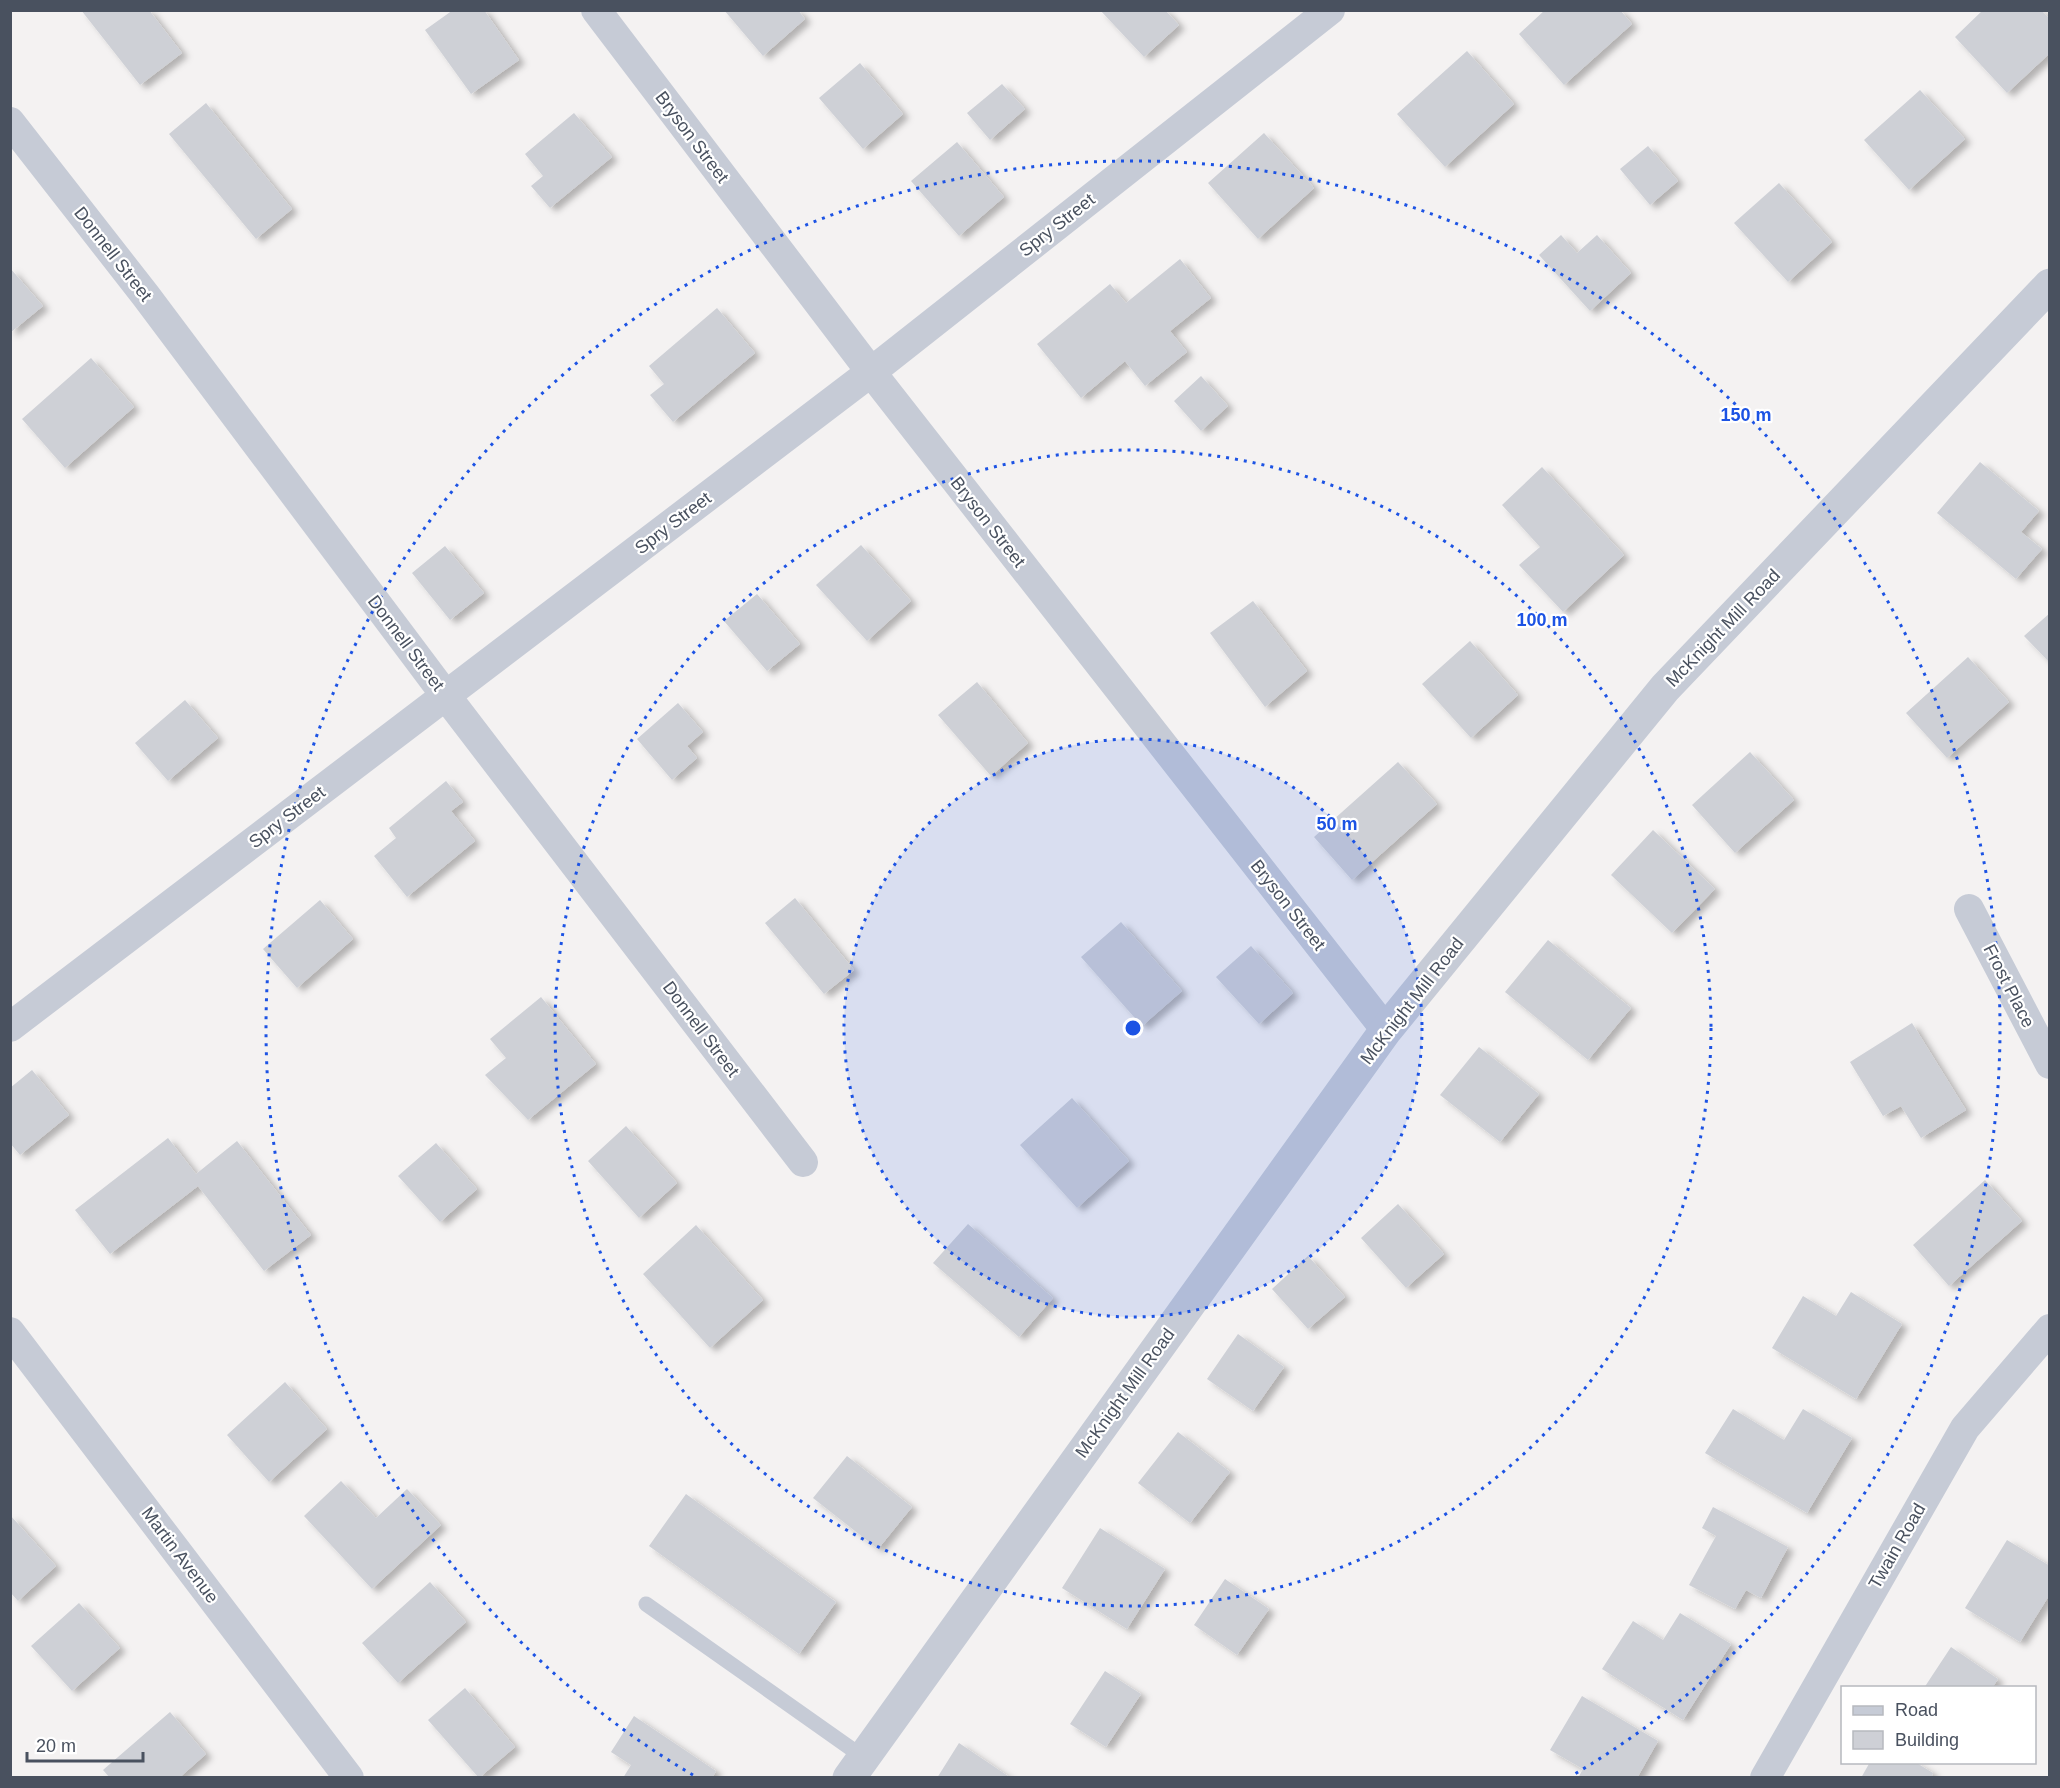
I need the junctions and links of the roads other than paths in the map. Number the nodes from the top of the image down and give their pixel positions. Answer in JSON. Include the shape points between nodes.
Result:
{"nodes":[{"id":1,"x":596,"y":10,"type":"edge"},
{"id":2,"x":1330,"y":10,"type":"edge"},
{"id":3,"x":10,"y":122,"type":"edge"},
{"id":4,"x":2049,"y":285,"type":"edge"},
{"id":5,"x":871,"y":372,"type":"junction"},
{"id":6,"x":446,"y":696,"type":"junction"},
{"id":7,"x":1969,"y":909,"type":"dead end"},
{"id":8,"x":10,"y":1027,"type":"edge"},
{"id":9,"x":1386,"y":1030,"type":"junction"},
{"id":10,"x":2049,"y":1064,"type":"edge"},
{"id":11,"x":803,"y":1162,"type":"dead end"},
{"id":12,"x":2049,"y":1329,"type":"edge"},
{"id":13,"x":10,"y":1332,"type":"edge"},
{"id":14,"x":646,"y":1604,"type":"dead end"},
{"id":15,"x":856,"y":1767,"type":"edge"},
{"id":16,"x":349,"y":1778,"type":"edge"},
{"id":17,"x":1765,"y":1778,"type":"edge"}],
"edges":[{"from":1,"to":5,"type":"street","name":"Bryson Street"},
{"from":2,"to":5,"type":"street","name":"Spry Street"},
{"from":3,"to":6,"type":"street","name":"Donnell Street","via":[[153,305]]},
{"from":4,"to":9,"type":"street","name":"McKnight Mill Road","via":[[1665,688]]},
{"from":5,"to":6,"type":"street","name":"Spry Street"},
{"from":5,"to":9,"type":"street","name":"Bryson Street"},
{"from":6,"to":8,"type":"street","name":"Spry Street"},
{"from":6,"to":11,"type":"street","name":"Donnell Street"},
{"from":7,"to":10,"type":"street","name":"Frost Place"},
{"from":9,"to":15,"type":"street","name":"McKnight Mill Road"},
{"from":12,"to":17,"type":"street","name":"Twain Road","via":[[1965,1428]]},
{"from":13,"to":16,"type":"street","name":"Martin Avenue"},
{"from":14,"to":15,"type":"lane"}]}
